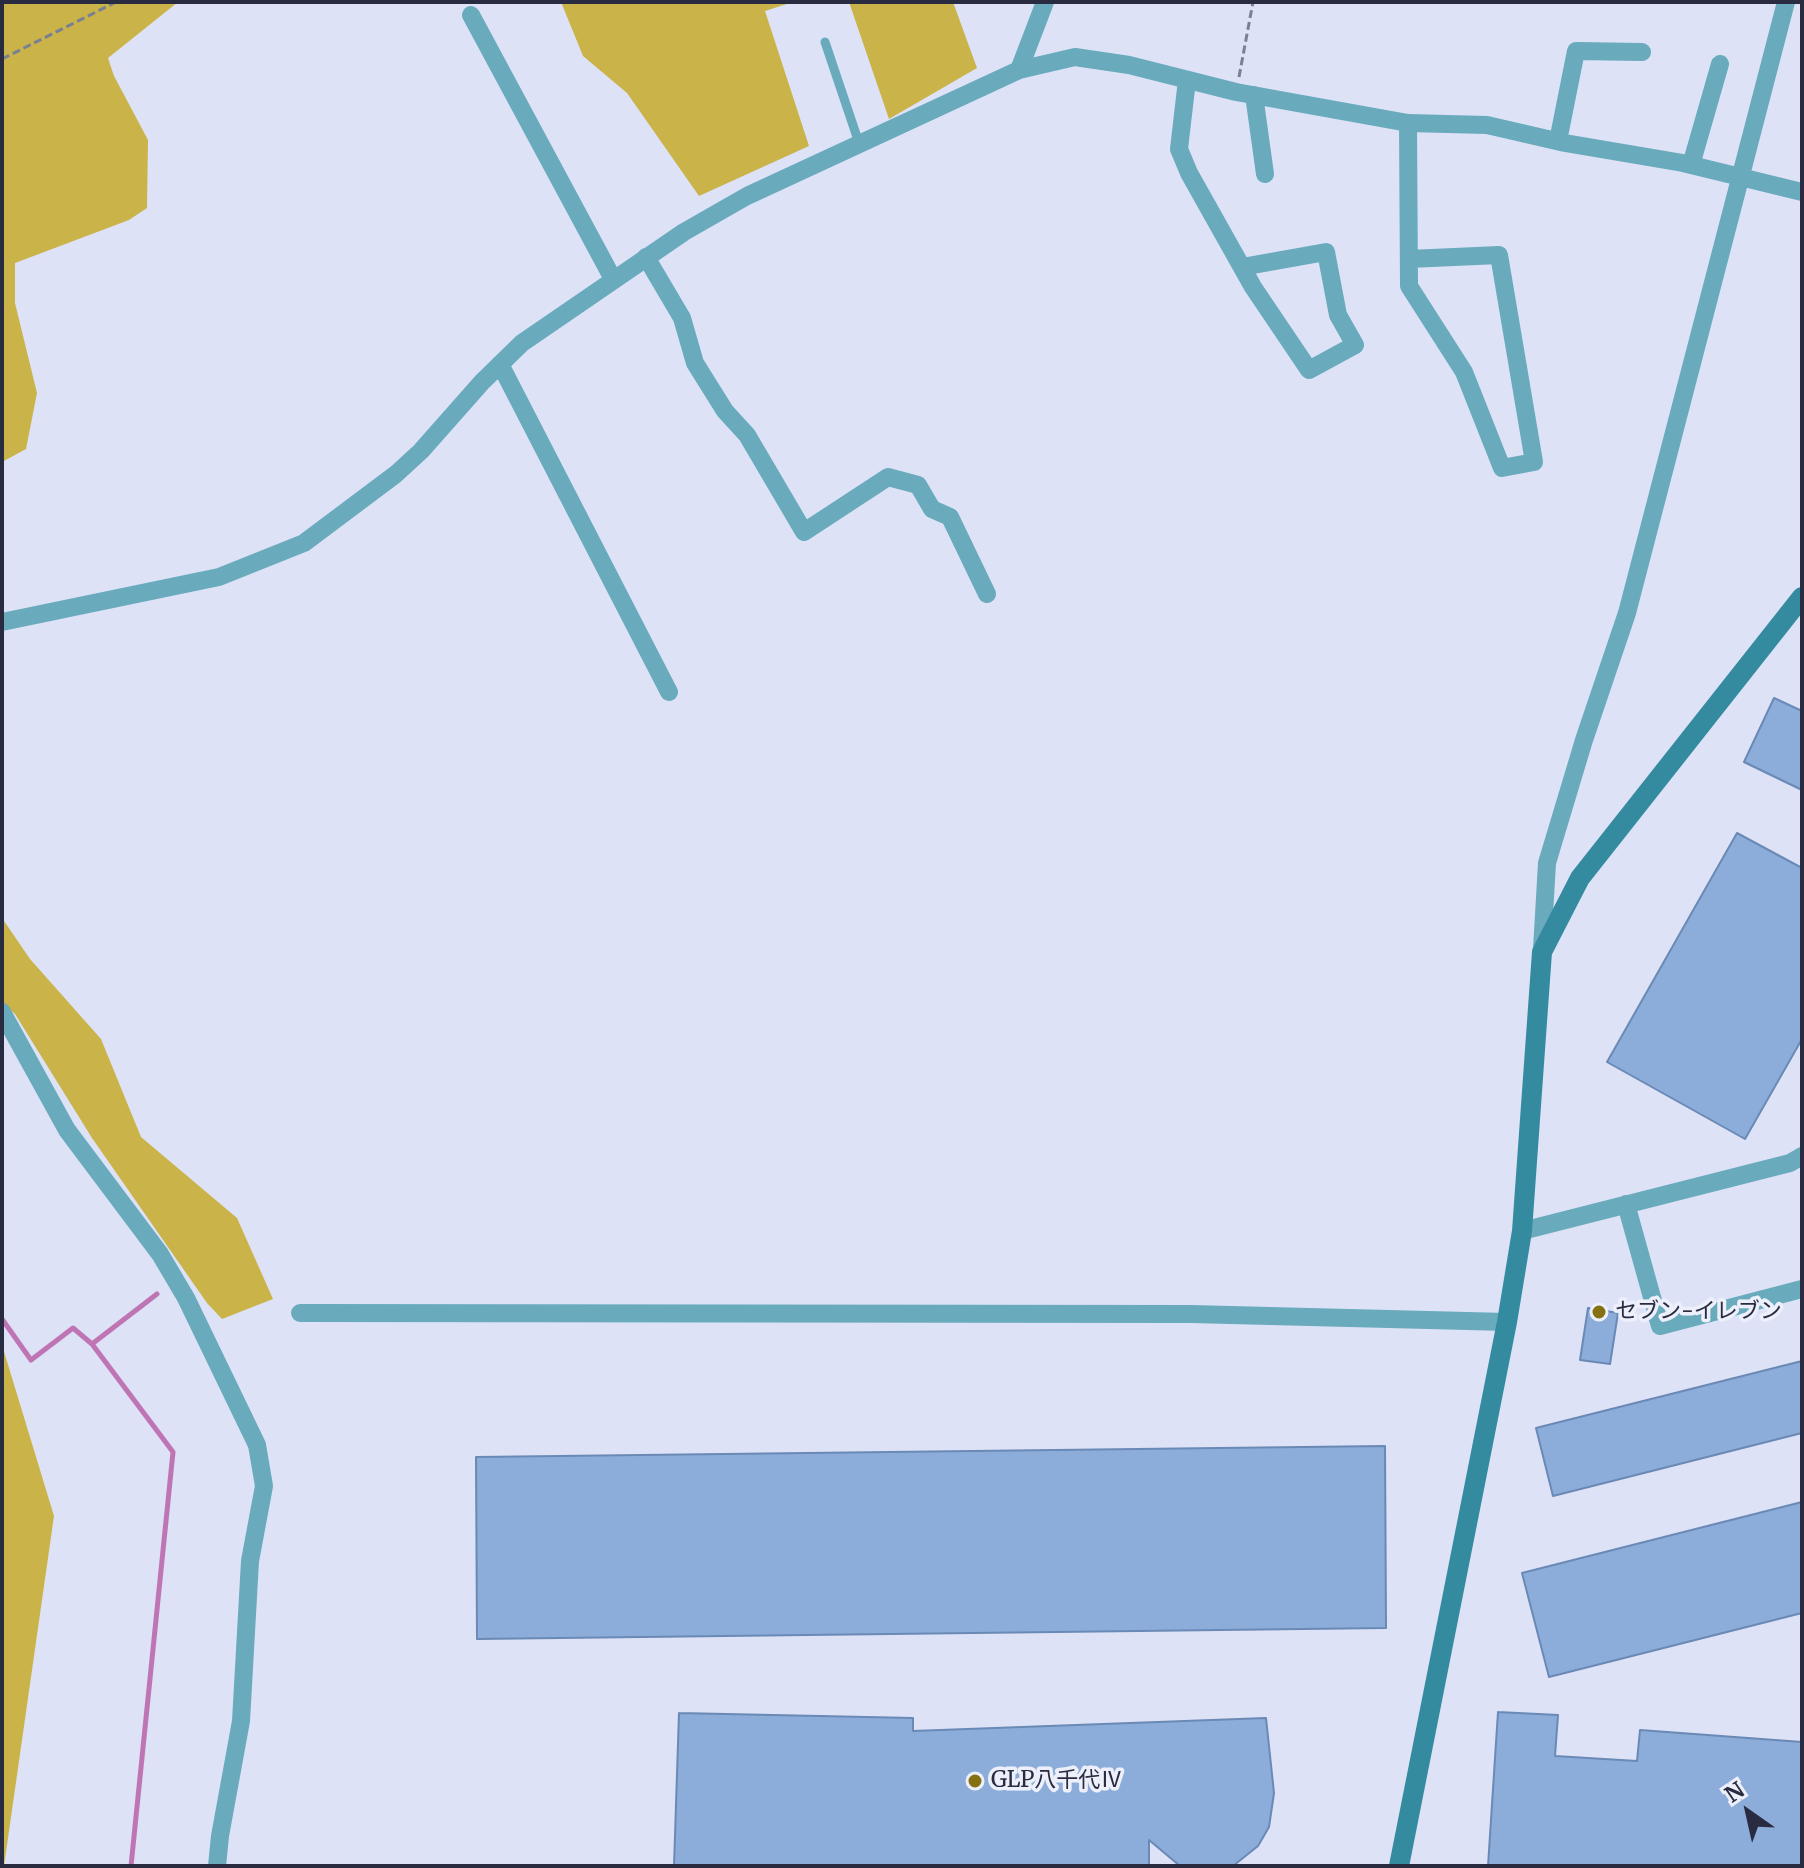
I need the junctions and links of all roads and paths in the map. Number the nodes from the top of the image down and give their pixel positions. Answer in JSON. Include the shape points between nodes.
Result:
{"nodes":[{"id":1,"x":116,"y":2,"type":"edge"},
{"id":2,"x":1045,"y":2,"type":"edge"},
{"id":3,"x":1253,"y":2,"type":"edge"},
{"id":4,"x":1786,"y":2,"type":"edge"},
{"id":5,"x":471,"y":15,"type":"dead end"},
{"id":6,"x":825,"y":42,"type":"dead end"},
{"id":7,"x":1642,"y":52,"type":"dead end"},
{"id":8,"x":2,"y":59,"type":"edge"},
{"id":9,"x":1720,"y":64,"type":"dead end"},
{"id":10,"x":1019,"y":70,"type":"junction"},
{"id":11,"x":1187,"y":80,"type":"junction"},
{"id":12,"x":1245,"y":94,"type":"junction"},
{"id":13,"x":1408,"y":123,"type":"junction"},
{"id":14,"x":1558,"y":141,"type":"junction"},
{"id":15,"x":859,"y":143,"type":"junction"},
{"id":16,"x":1691,"y":165,"type":"junction"},
{"id":17,"x":1265,"y":174,"type":"dead end"},
{"id":18,"x":1740,"y":177,"type":"junction"},
{"id":19,"x":1802,"y":192,"type":"edge"},
{"id":20,"x":646,"y":257,"type":"junction"},
{"id":21,"x":1409,"y":259,"type":"junction"},
{"id":22,"x":1242,"y":267,"type":"junction"},
{"id":23,"x":613,"y":279,"type":"junction"},
{"id":24,"x":500,"y":364,"type":"junction"},
{"id":25,"x":987,"y":594,"type":"dead end"},
{"id":26,"x":1802,"y":597,"type":"edge"},
{"id":27,"x":2,"y":622,"type":"edge"},
{"id":28,"x":669,"y":692,"type":"dead end"},
{"id":29,"x":1542,"y":952,"type":"junction"},
{"id":30,"x":2,"y":1012,"type":"edge"},
{"id":31,"x":1801,"y":1158,"type":"edge"},
{"id":32,"x":1626,"y":1204,"type":"junction"},
{"id":33,"x":1522,"y":1231,"type":"junction"},
{"id":34,"x":1802,"y":1289,"type":"edge"},
{"id":35,"x":300,"y":1313,"type":"dead end"},
{"id":36,"x":1507,"y":1322,"type":"junction"},
{"id":37,"x":217,"y":1866,"type":"edge"},
{"id":38,"x":1399,"y":1866,"type":"edge"}],
"edges":[{"from":1,"to":8,"type":"path"},
{"from":2,"to":10,"type":"street"},
{"from":3,"to":12,"type":"path"},
{"from":4,"to":18,"type":"street"},
{"from":5,"to":23,"type":"street"},
{"from":6,"to":15,"type":"lane"},
{"from":7,"to":14,"type":"street","via":[[1576,51]]},
{"from":9,"to":16,"type":"street"},
{"from":10,"to":11,"type":"street","via":[[1075,57]]},
{"from":10,"to":15,"type":"street"},
{"from":11,"to":12,"type":"street"},
{"from":11,"to":22,"type":"street","via":[[1179,149]]},
{"from":12,"to":13,"type":"street"},
{"from":12,"to":17,"type":"street"},
{"from":13,"to":14,"type":"street","via":[[1487,125]]},
{"from":13,"to":21,"type":"street"},
{"from":14,"to":16,"type":"street"},
{"from":15,"to":20,"type":"street","via":[[747,196]]},
{"from":16,"to":18,"type":"street"},
{"from":18,"to":19,"type":"street"},
{"from":18,"to":29,"type":"street","via":[[1627,613],[1547,863]]},
{"from":20,"to":23,"type":"street"},
{"from":20,"to":25,"type":"street","via":[[682,318],[695,363],[747,435],[804,532],[888,477],[918,485],[932,509],[950,517]]},
{"from":21,"to":21,"type":"street","via":[[1409,286],[1464,372],[1502,468],[1534,462],[1499,255]]},
{"from":22,"to":22,"type":"street","via":[[1309,370],[1355,345],[1338,315],[1326,252]]},
{"from":23,"to":24,"type":"street"},
{"from":24,"to":27,"type":"street","via":[[404,466],[304,543],[219,577]]},
{"from":24,"to":28,"type":"street"},
{"from":26,"to":29,"type":"street","via":[[1580,878]]},
{"from":29,"to":33,"type":"street"},
{"from":30,"to":37,"type":"street","via":[[67,1130],[160,1254],[186,1298],[257,1445],[264,1486],[250,1561],[241,1721]]},
{"from":31,"to":32,"type":"street"},
{"from":32,"to":33,"type":"street"},
{"from":32,"to":34,"type":"street","via":[[1660,1326]]},
{"from":33,"to":36,"type":"street"},
{"from":35,"to":36,"type":"street","via":[[1175,1314]]},
{"from":36,"to":38,"type":"street"}]}
